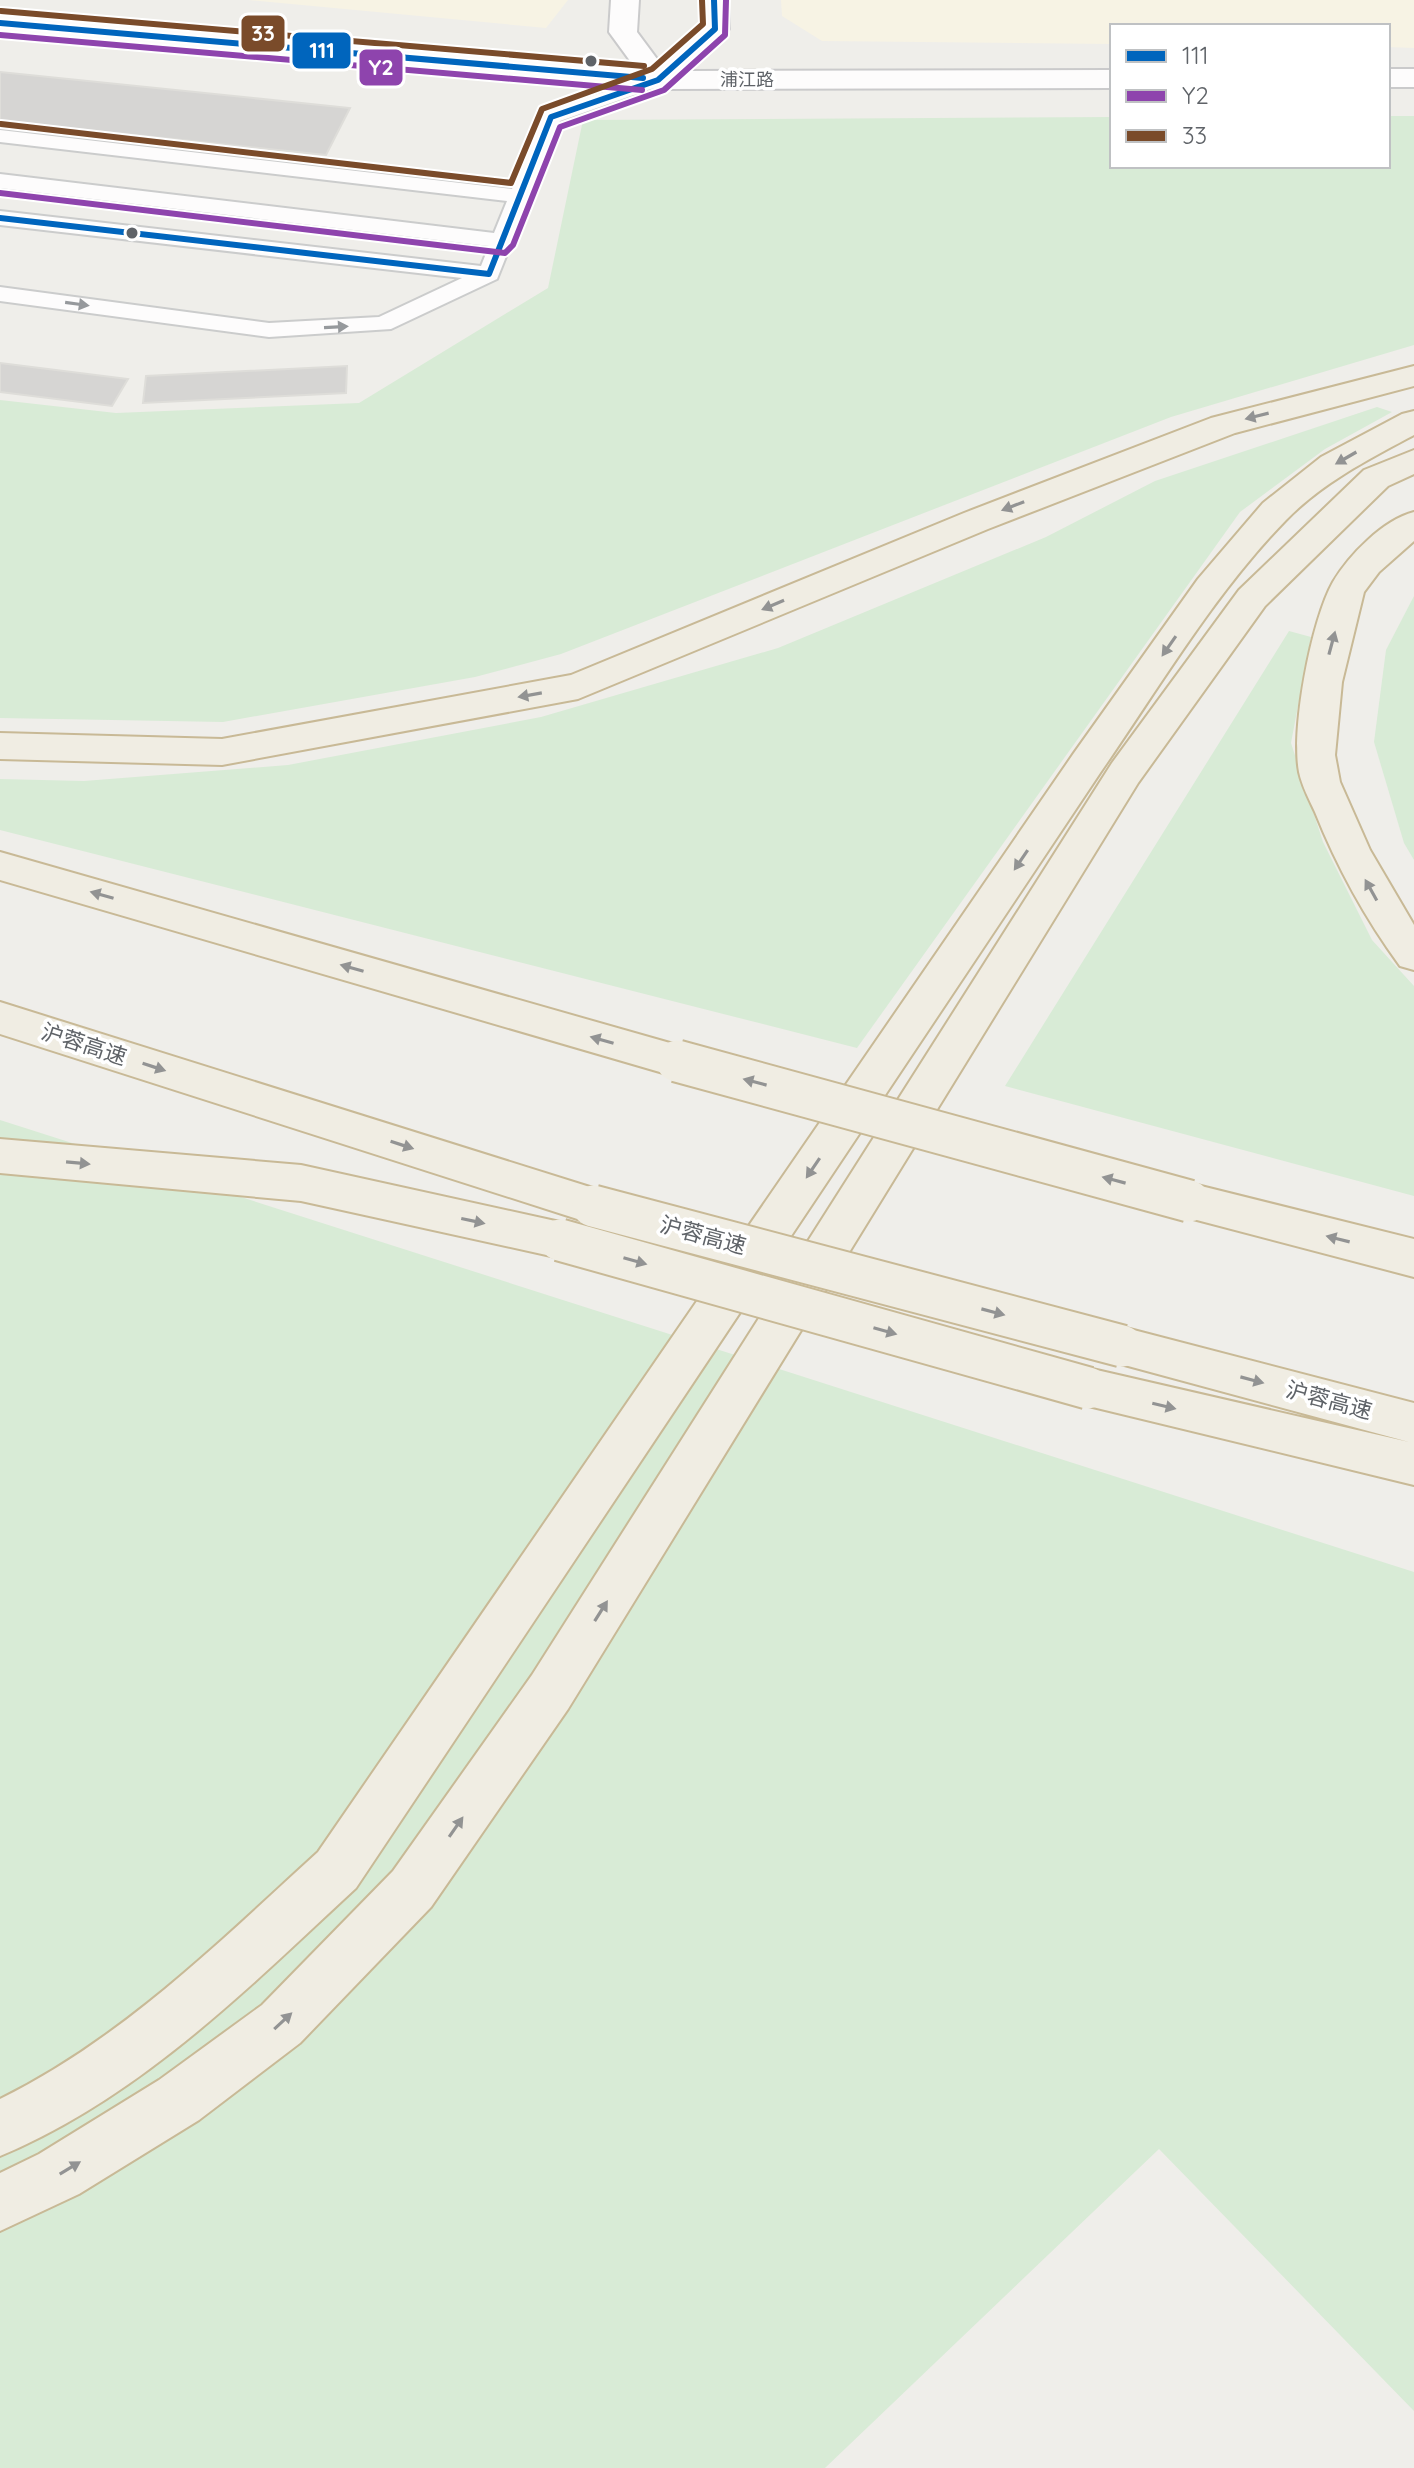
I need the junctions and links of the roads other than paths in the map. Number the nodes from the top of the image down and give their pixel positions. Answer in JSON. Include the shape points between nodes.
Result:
{"nodes":[{"id":1,"x":625,"y":0,"type":"edge"},
{"id":2,"x":714,"y":0,"type":"edge"},
{"id":3,"x":0,"y":23,"type":"edge"},
{"id":4,"x":1390,"y":78,"type":"edge"},
{"id":5,"x":1414,"y":78,"type":"edge"},
{"id":6,"x":1110,"y":79,"type":"edge"},
{"id":7,"x":658,"y":80,"type":"junction"},
{"id":8,"x":0,"y":136,"type":"edge"},
{"id":9,"x":0,"y":181,"type":"edge"},
{"id":10,"x":519,"y":196,"type":"junction"},
{"id":11,"x":0,"y":218,"type":"edge"},
{"id":12,"x":502,"y":241,"type":"junction"},
{"id":13,"x":489,"y":274,"type":"junction"},
{"id":14,"x":0,"y":294,"type":"edge"},
{"id":15,"x":1414,"y":376,"type":"edge"},
{"id":16,"x":1414,"y":421,"type":"edge"},
{"id":17,"x":1414,"y":461,"type":"edge"},
{"id":18,"x":1414,"y":523,"type":"edge"},
{"id":19,"x":0,"y":746,"type":"edge"},
{"id":20,"x":0,"y":866,"type":"edge"},
{"id":21,"x":1414,"y":955,"type":"edge"},
{"id":22,"x":0,"y":1018,"type":"edge"},
{"id":23,"x":0,"y":1156,"type":"edge"},
{"id":24,"x":1414,"y":1258,"type":"edge"},
{"id":25,"x":1414,"y":1423,"type":"edge"},
{"id":26,"x":1414,"y":1464,"type":"edge"},
{"id":27,"x":0,"y":2128,"type":"edge"},
{"id":28,"x":0,"y":2203,"type":"edge"}],
"edges":[{"from":1,"to":7,"type":"street","via":[[623,32]]},
{"from":2,"to":7,"type":"street","via":[[715,29]]},
{"from":3,"to":7,"type":"street","name":"浦江路"},
{"from":4,"to":5,"type":"street"},
{"from":6,"to":7,"type":"street","name":"浦江路"},
{"from":7,"to":10,"type":"lane","via":[[551,117]]},
{"from":8,"to":10,"type":"lane"},
{"from":9,"to":12,"type":"lane"},
{"from":10,"to":12,"type":"lane"},
{"from":11,"to":13,"type":"lane"},
{"from":12,"to":13,"type":"lane"},
{"from":14,"to":13,"type":"lane","one_way":true,"via":[[269,330],[383,324]]},
{"from":15,"to":19,"type":"highway","one_way":true,"via":[[1223,425],[578,686],[222,752]]},
{"from":16,"to":27,"type":"highway","one_way":true,"via":[[1333,465],[1275,511],[1211,587],[337,1870],[186,2009],[57,2100]]},
{"from":28,"to":17,"type":"highway","one_way":true,"via":[[59,2174],[179,2100],[281,2024],[412,1889],[550,1692],[1125,773],[1252,598],[1376,478]]},
{"from":21,"to":18,"type":"highway","one_way":true,"via":[[1387,919],[1350,851],[1318,771],[1320,707],[1346,590],[1384,546]]},
{"from":24,"to":20,"type":"highway","one_way":true,"bridge":true,"via":[[677,1061]]},
{"from":22,"to":25,"type":"highway","name":"沪蓉高速","one_way":true,"bridge":true,"via":[[593,1206]]},
{"from":23,"to":26,"type":"highway","one_way":true,"bridge":true,"via":[[301,1183],[560,1240],[1088,1388]]}]}
